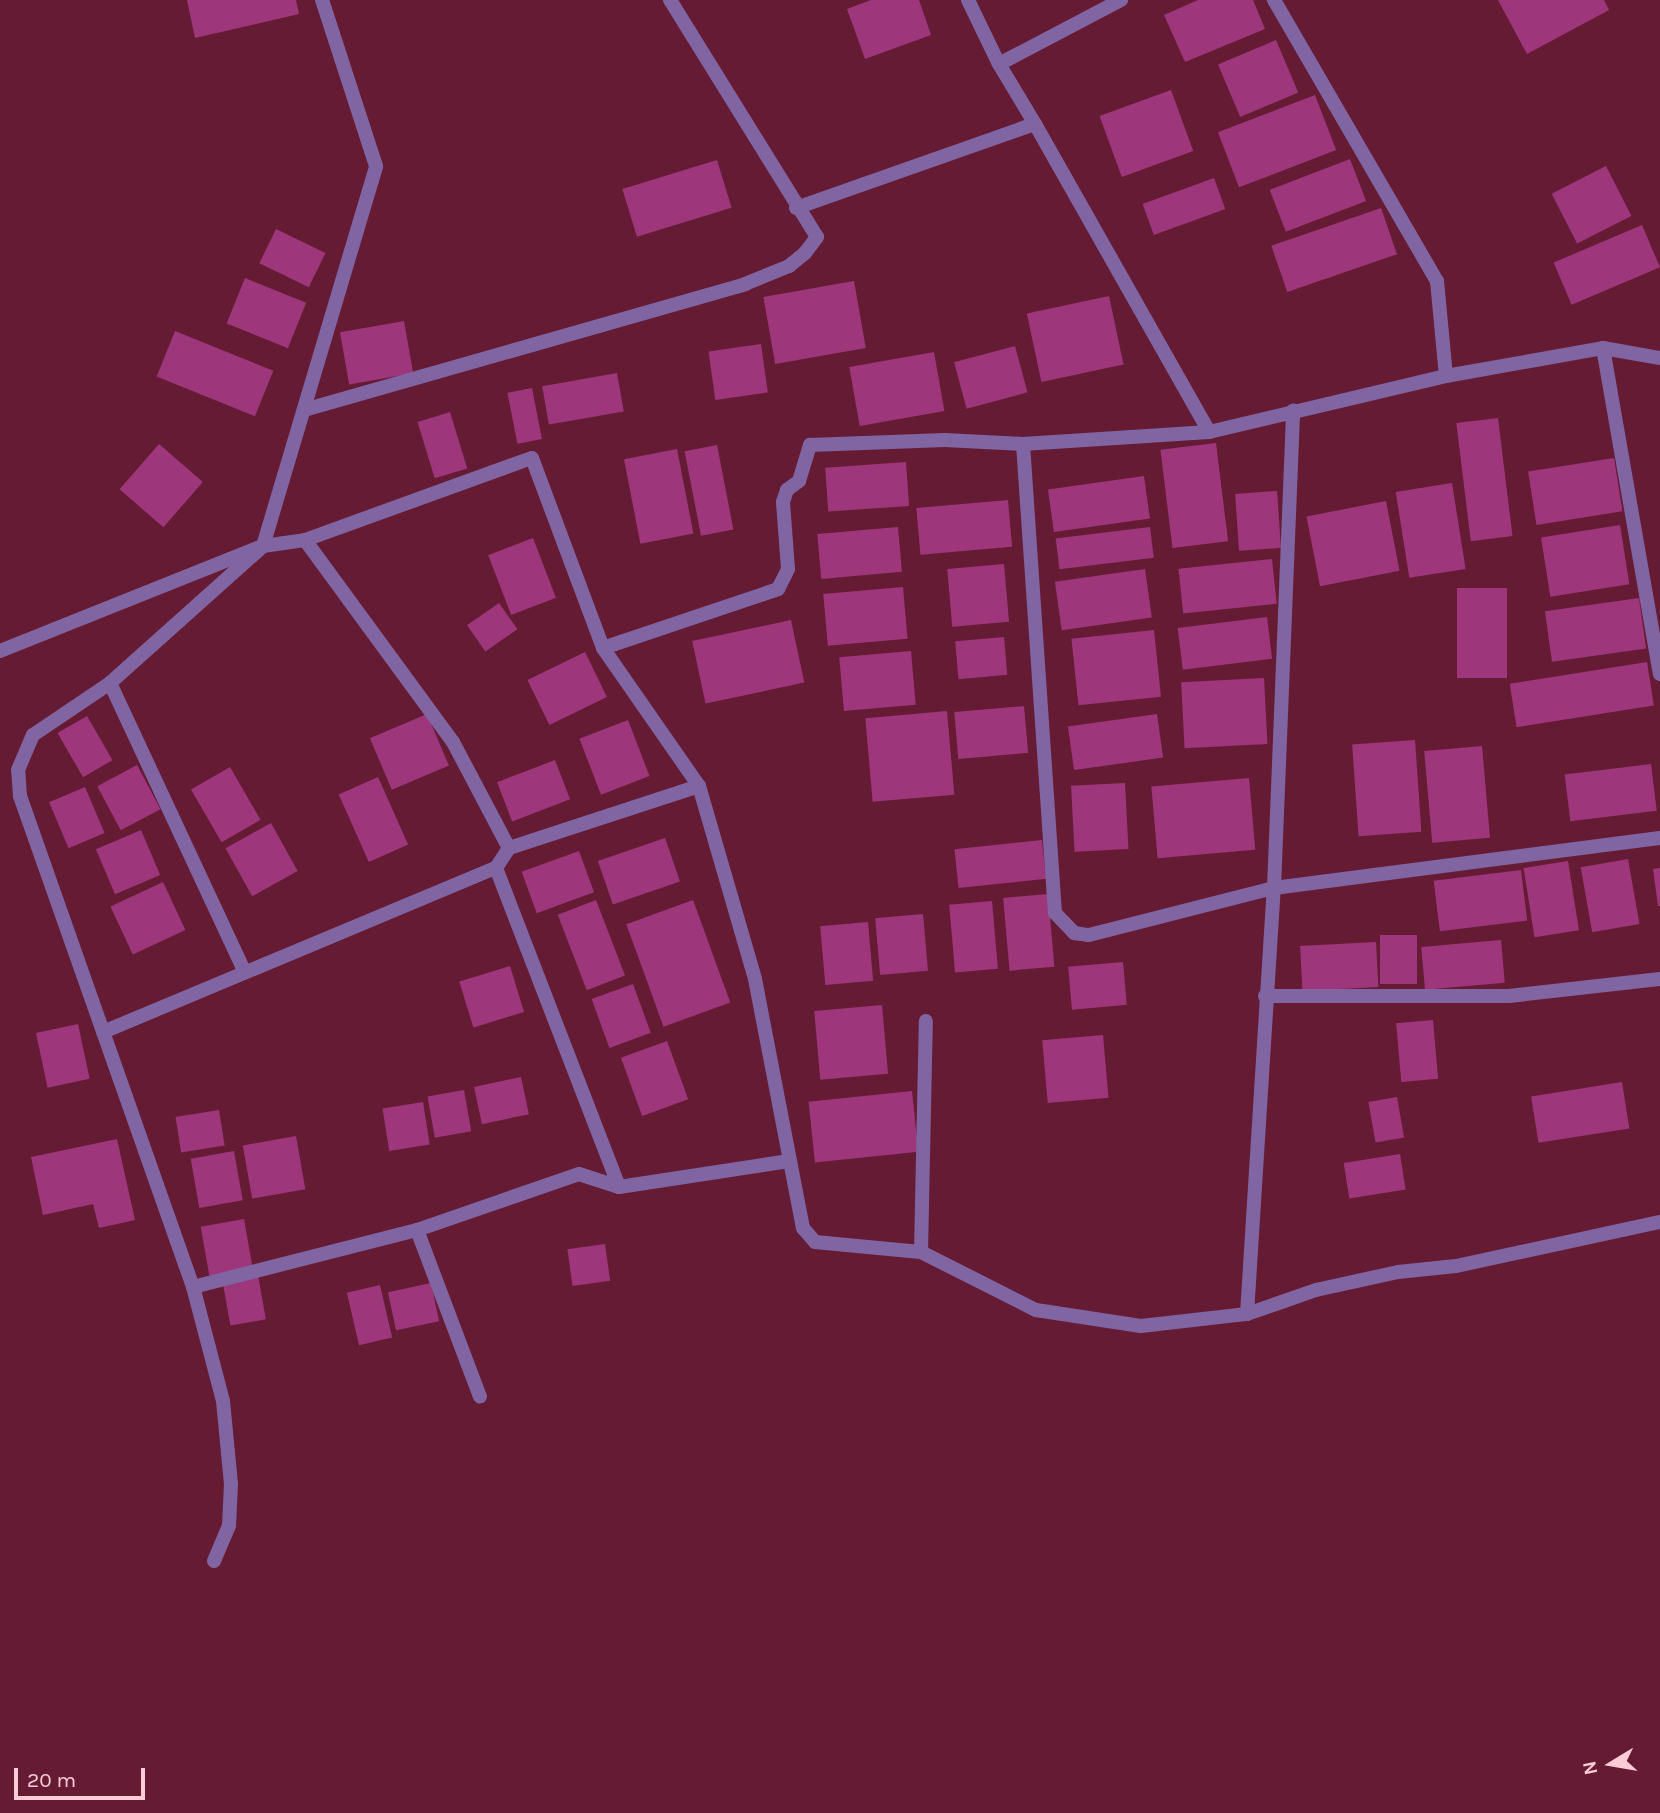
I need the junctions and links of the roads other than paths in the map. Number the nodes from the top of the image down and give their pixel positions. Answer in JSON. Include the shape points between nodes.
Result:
{"nodes":[{"id":1,"x":322,"y":0,"type":"edge"},
{"id":2,"x":670,"y":0,"type":"edge"},
{"id":3,"x":968,"y":0,"type":"edge"},
{"id":4,"x":1121,"y":0,"type":"edge"},
{"id":5,"x":1274,"y":0,"type":"edge"},
{"id":6,"x":999,"y":64,"type":"junction"},
{"id":7,"x":1035,"y":124,"type":"junction"},
{"id":8,"x":796,"y":208,"type":"junction"},
{"id":9,"x":1602,"y":348,"type":"junction"},
{"id":10,"x":1660,"y":358,"type":"edge"},
{"id":11,"x":1446,"y":376,"type":"junction"},
{"id":12,"x":304,"y":410,"type":"junction"},
{"id":13,"x":1293,"y":410,"type":"junction"},
{"id":14,"x":1209,"y":432,"type":"junction"},
{"id":15,"x":1023,"y":444,"type":"junction"},
{"id":16,"x":304,"y":540,"type":"junction"},
{"id":17,"x":263,"y":546,"type":"junction"},
{"id":18,"x":603,"y":648,"type":"junction"},
{"id":19,"x":0,"y":651,"type":"edge"},
{"id":20,"x":1660,"y":674,"type":"edge"},
{"id":21,"x":110,"y":682,"type":"junction"},
{"id":22,"x":699,"y":786,"type":"junction"},
{"id":23,"x":1660,"y":838,"type":"edge"},
{"id":24,"x":509,"y":848,"type":"junction"},
{"id":25,"x":496,"y":868,"type":"junction"},
{"id":26,"x":1275,"y":888,"type":"junction"},
{"id":27,"x":245,"y":972,"type":"junction"},
{"id":28,"x":1660,"y":979,"type":"edge"},
{"id":29,"x":1265,"y":996,"type":"junction"},
{"id":30,"x":926,"y":1021,"type":"dead end"},
{"id":31,"x":103,"y":1032,"type":"junction"},
{"id":32,"x":789,"y":1161,"type":"junction"},
{"id":33,"x":619,"y":1187,"type":"junction"},
{"id":34,"x":1660,"y":1222,"type":"edge"},
{"id":35,"x":417,"y":1230,"type":"junction"},
{"id":36,"x":921,"y":1252,"type":"junction"},
{"id":37,"x":193,"y":1287,"type":"junction"},
{"id":38,"x":1247,"y":1314,"type":"junction"},
{"id":39,"x":480,"y":1397,"type":"dead end"},
{"id":40,"x":214,"y":1562,"type":"dead end"}],
"edges":[{"from":1,"to":12,"type":"street","via":[[376,166]]},
{"from":2,"to":8,"type":"street"},
{"from":3,"to":6,"type":"street"},
{"from":4,"to":6,"type":"street"},
{"from":5,"to":11,"type":"street","via":[[1437,281]]},
{"from":6,"to":7,"type":"street"},
{"from":7,"to":8,"type":"street"},
{"from":7,"to":14,"type":"street"},
{"from":8,"to":12,"type":"street","via":[[817,237],[797,259],[766,275]]},
{"from":9,"to":10,"type":"street"},
{"from":9,"to":11,"type":"street"},
{"from":9,"to":20,"type":"street"},
{"from":11,"to":13,"type":"street"},
{"from":12,"to":17,"type":"street"},
{"from":13,"to":14,"type":"street"},
{"from":13,"to":26,"type":"street"},
{"from":14,"to":15,"type":"street"},
{"from":15,"to":18,"type":"street","via":[[945,440],[810,445],[799,481],[788,489],[783,502],[788,569],[778,589]]},
{"from":15,"to":26,"type":"street","via":[[1055,913],[1074,933],[1089,935]]},
{"from":16,"to":17,"type":"street"},
{"from":16,"to":18,"type":"street","via":[[532,458]]},
{"from":16,"to":24,"type":"street","via":[[453,742]]},
{"from":17,"to":19,"type":"street"},
{"from":17,"to":21,"type":"street"},
{"from":18,"to":22,"type":"street"},
{"from":21,"to":27,"type":"street"},
{"from":21,"to":31,"type":"street","via":[[33,735],[18,770],[20,796]]},
{"from":22,"to":24,"type":"street"},
{"from":22,"to":32,"type":"street","via":[[755,979]]},
{"from":23,"to":26,"type":"street"},
{"from":24,"to":25,"type":"street"},
{"from":25,"to":27,"type":"street"},
{"from":25,"to":33,"type":"street"},
{"from":26,"to":29,"type":"street"},
{"from":27,"to":31,"type":"street"},
{"from":28,"to":29,"type":"street","via":[[1509,996]]},
{"from":29,"to":38,"type":"street"},
{"from":30,"to":36,"type":"street"},
{"from":31,"to":37,"type":"street"},
{"from":32,"to":33,"type":"street"},
{"from":32,"to":36,"type":"street","via":[[803,1227],[815,1242]]},
{"from":33,"to":35,"type":"street","via":[[579,1174]]},
{"from":34,"to":38,"type":"street","via":[[1456,1266],[1316,1290]]},
{"from":35,"to":37,"type":"street"},
{"from":35,"to":39,"type":"street"},
{"from":36,"to":38,"type":"street","via":[[1036,1310],[1141,1326]]},
{"from":37,"to":40,"type":"street","via":[[223,1401],[231,1483],[229,1526]]}]}
